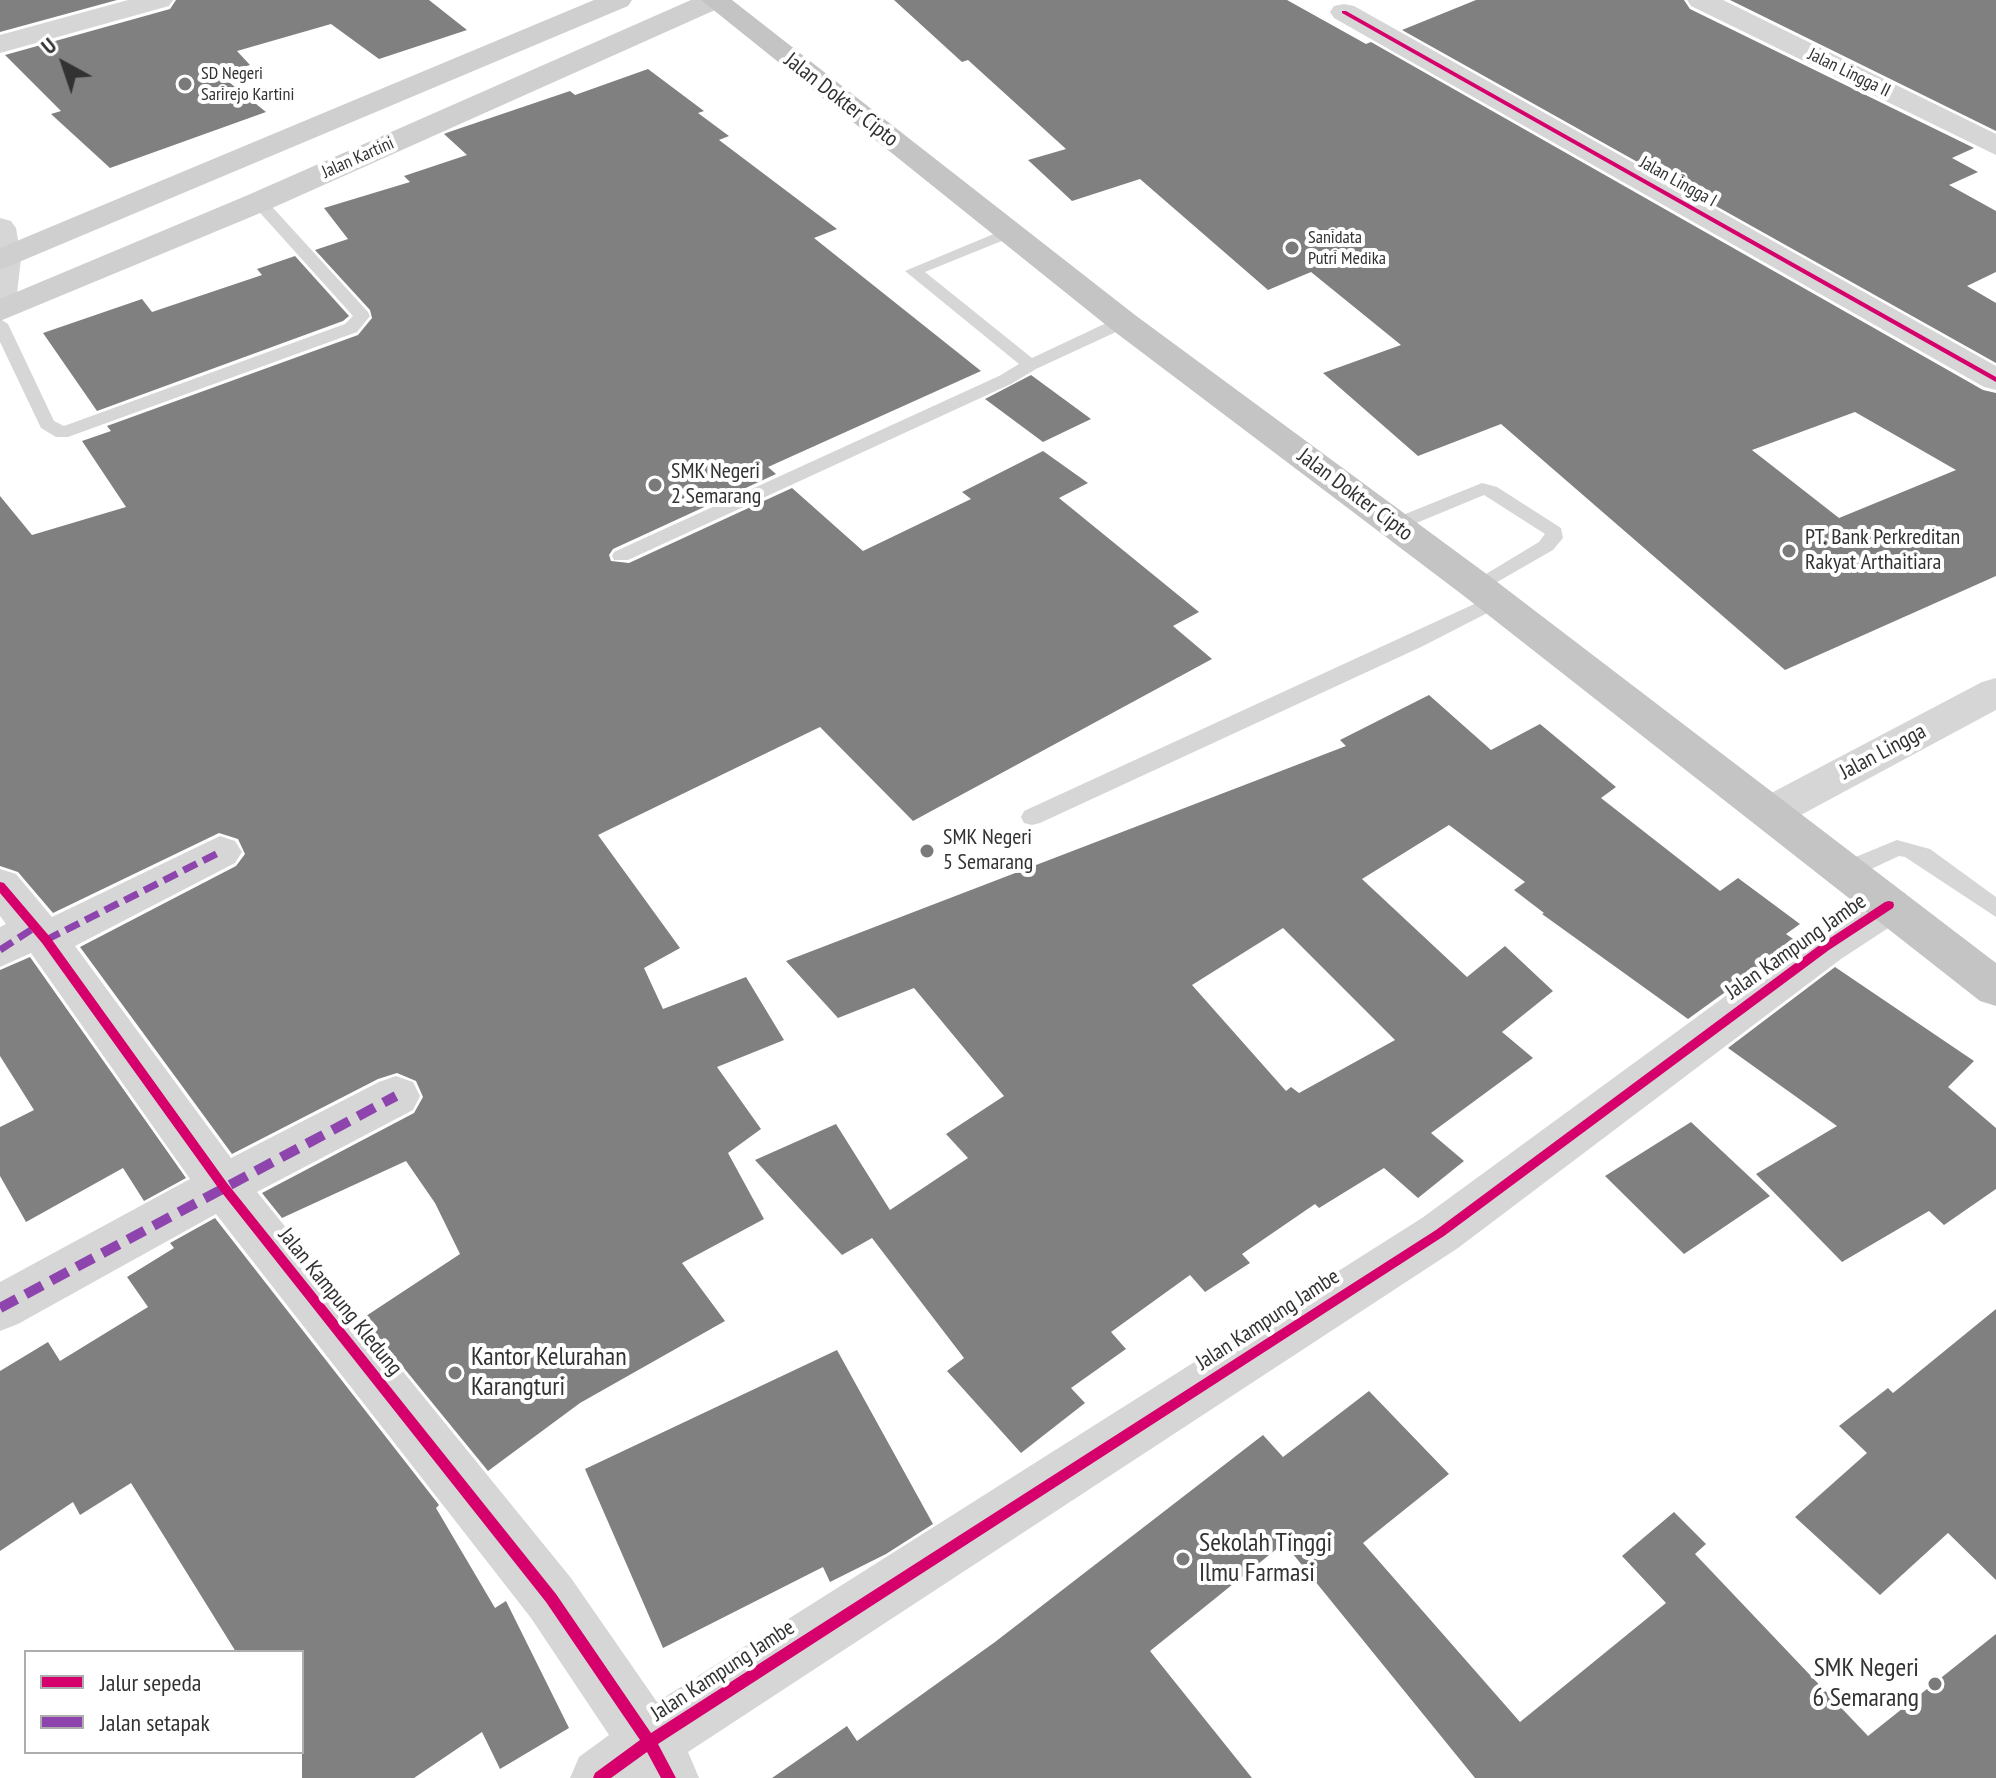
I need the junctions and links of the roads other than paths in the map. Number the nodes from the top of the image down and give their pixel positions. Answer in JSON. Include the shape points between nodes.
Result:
{"nodes":[{"id":1,"x":159,"y":0,"type":"edge"},
{"id":2,"x":618,"y":0,"type":"edge"},
{"id":3,"x":715,"y":0,"type":"edge"},
{"id":4,"x":1381,"y":0,"type":"edge"},
{"id":5,"x":1701,"y":0,"type":"edge"},
{"id":6,"x":1333,"y":6,"type":"edge"},
{"id":7,"x":0,"y":44,"type":"edge"},
{"id":8,"x":1996,"y":146,"type":"edge"},
{"id":9,"x":259,"y":202,"type":"junction"},
{"id":10,"x":1008,"y":233,"type":"junction"},
{"id":11,"x":2,"y":248,"type":"edge"},
{"id":12,"x":0,"y":294,"type":"edge"},
{"id":13,"x":0,"y":311,"type":"edge"},
{"id":14,"x":1123,"y":322,"type":"junction"},
{"id":15,"x":0,"y":324,"type":"edge"},
{"id":16,"x":1030,"y":365,"type":"junction"},
{"id":17,"x":1996,"y":380,"type":"edge"},
{"id":18,"x":1395,"y":525,"type":"junction"},
{"id":19,"x":621,"y":556,"type":"dead end"},
{"id":20,"x":1487,"y":594,"type":"junction"},
{"id":21,"x":1996,"y":692,"type":"edge"},
{"id":22,"x":1771,"y":812,"type":"junction"},
{"id":23,"x":1032,"y":817,"type":"dead end"},
{"id":24,"x":220,"y":852,"type":"dead end"},
{"id":25,"x":1850,"y":874,"type":"junction"},
{"id":26,"x":0,"y":886,"type":"edge"},
{"id":27,"x":1889,"y":905,"type":"junction"},
{"id":28,"x":1996,"y":909,"type":"edge"},
{"id":29,"x":27,"y":939,"type":"edge"},
{"id":30,"x":1996,"y":988,"type":"edge"},
{"id":31,"x":396,"y":1096,"type":"dead end"},
{"id":32,"x":223,"y":1186,"type":"junction"},
{"id":33,"x":0,"y":1308,"type":"edge"},
{"id":34,"x":659,"y":1760,"type":"edge"},
{"id":35,"x":600,"y":1778,"type":"edge"}],
"edges":[{"from":1,"to":7,"type":"street"},
{"from":2,"to":11,"type":"main road"},
{"from":3,"to":9,"type":"main road","name":"Jalan Kartini"},
{"from":3,"to":10,"type":"highway","name":"Jalan Dokter Cipto"},
{"from":4,"to":6,"type":"street"},
{"from":5,"to":8,"type":"street","name":"Jalan Lingga II"},
{"from":6,"to":17,"type":"street","name":"Jalan Lingga I"},
{"from":9,"to":13,"type":"main road","name":"Jalan Kartini"},
{"from":9,"to":15,"type":"lane","via":[[362,316],[351,328],[62,433],[47,424]]},
{"from":10,"to":14,"type":"highway","name":"Jalan Dokter Cipto"},
{"from":10,"to":16,"type":"lane","via":[[913,271]]},
{"from":11,"to":12,"type":"street"},
{"from":14,"to":16,"type":"lane"},
{"from":14,"to":18,"type":"highway","name":"Jalan Dokter Cipto"},
{"from":16,"to":19,"type":"lane"},
{"from":18,"to":20,"type":"highway","name":"Jalan Dokter Cipto"},
{"from":18,"to":20,"type":"lane","via":[[1482,489],[1554,532],[1546,546]]},
{"from":20,"to":22,"type":"highway","name":"Jalan Dokter Cipto"},
{"from":20,"to":23,"type":"lane","via":[[1414,642]]},
{"from":21,"to":22,"type":"street","name":"Jalan Lingga"},
{"from":22,"to":25,"type":"highway","name":"Jalan Dokter Cipto"},
{"from":24,"to":29,"type":"street"},
{"from":25,"to":27,"type":"highway","name":"Jalan Dokter Cipto"},
{"from":25,"to":28,"type":"lane","via":[[1897,848],[1907,849]]},
{"from":26,"to":29,"type":"street","name":"Jalan Kampung Kledung"},
{"from":27,"to":30,"type":"highway","name":"Jalan Dokter Cipto"},
{"from":27,"to":34,"type":"street","name":"Jalan Kampung Jambe","via":[[1440,1233]]},
{"from":29,"to":32,"type":"street","name":"Jalan Kampung Kledung"},
{"from":31,"to":32,"type":"street"},
{"from":32,"to":33,"type":"street"},
{"from":32,"to":34,"type":"street","name":"Jalan Kampung Kledung","via":[[551,1598]]},
{"from":34,"to":35,"type":"street","name":"Jalan Kampung Jambe"}]}
